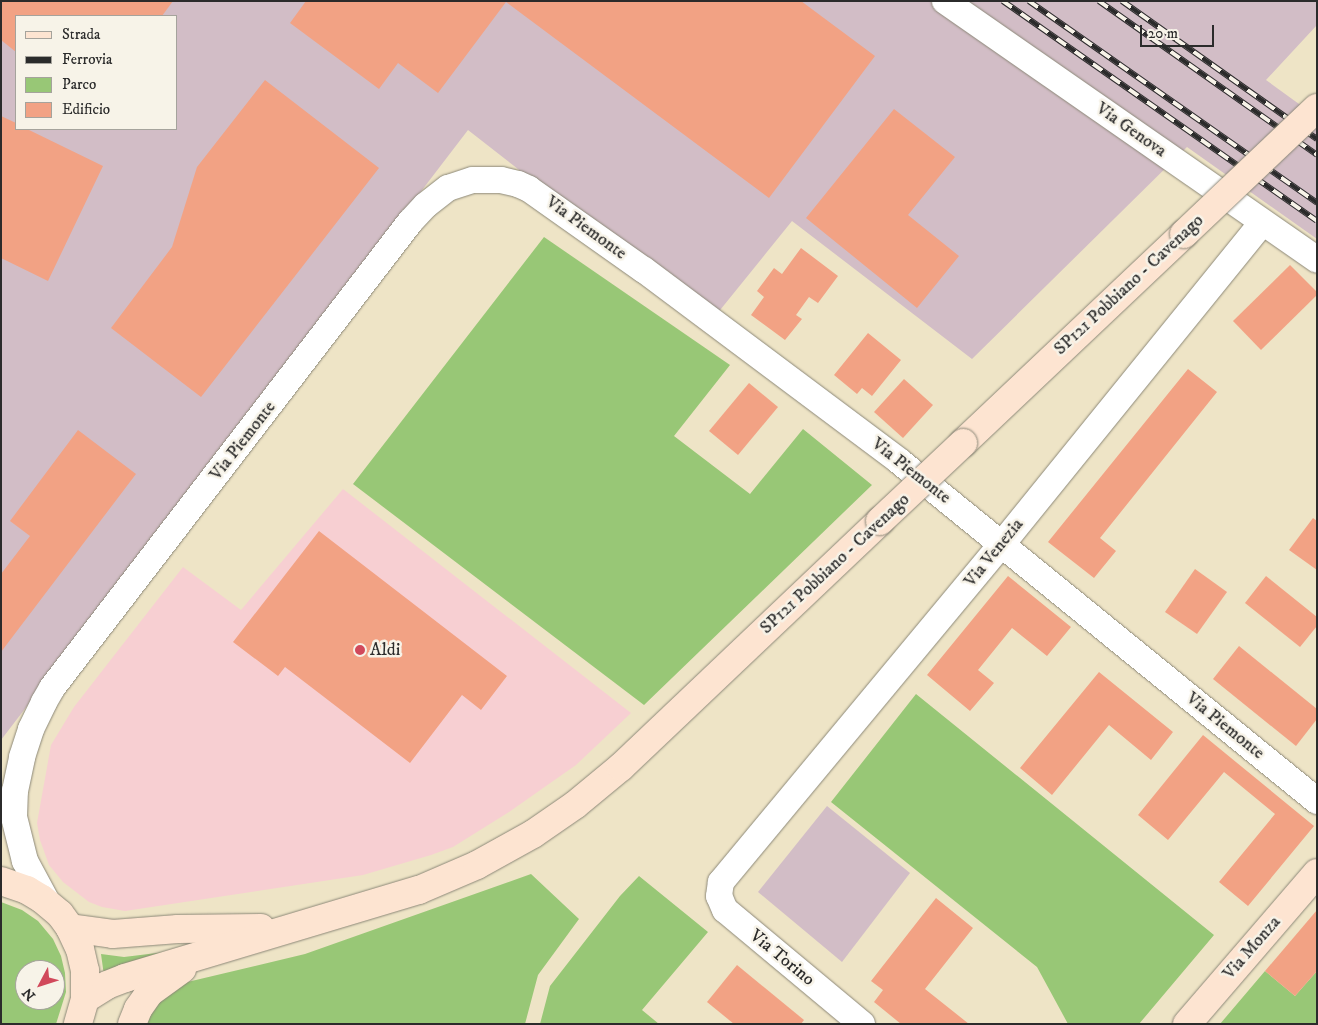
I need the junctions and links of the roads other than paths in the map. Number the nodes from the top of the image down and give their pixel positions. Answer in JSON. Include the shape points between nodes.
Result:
{"nodes":[{"id":1,"x":946,"y":1,"type":"edge"},
{"id":2,"x":1317,"y":108,"type":"edge"},
{"id":3,"x":1263,"y":222,"type":"junction"},
{"id":4,"x":1317,"y":260,"type":"edge"},
{"id":5,"x":1002,"y":544,"type":"junction"},
{"id":6,"x":1317,"y":801,"type":"edge"},
{"id":7,"x":14,"y":817,"type":"junction"},
{"id":8,"x":1,"y":844,"type":"edge"},
{"id":9,"x":1317,"y":873,"type":"edge"},
{"id":10,"x":1,"y":881,"type":"edge"},
{"id":11,"x":721,"y":882,"type":"joint"},
{"id":12,"x":47,"y":902,"type":"junction"},
{"id":13,"x":70,"y":928,"type":"junction"},
{"id":14,"x":295,"y":928,"type":"junction"},
{"id":15,"x":205,"y":954,"type":"junction"},
{"id":16,"x":82,"y":1012,"type":"edge"},
{"id":17,"x":132,"y":1024,"type":"edge"},
{"id":18,"x":862,"y":1024,"type":"edge"},
{"id":19,"x":1187,"y":1024,"type":"edge"}],
"edges":[{"from":1,"to":3,"type":"street","name":"Via Genova"},
{"from":2,"to":14,"type":"main road","name":"SP121 Pobbiano - Cavenago","bridge":true,"via":[[621,767],[565,812],[500,853],[443,881],[395,899]]},
{"from":3,"to":4,"type":"street","name":"Via Genova"},
{"from":3,"to":5,"type":"street","name":"Via Venezia"},
{"from":5,"to":6,"type":"street","name":"Via Piemonte"},
{"from":5,"to":7,"type":"street","name":"Via Piemonte","via":[[837,414],[540,196],[518,184],[501,180],[463,182],[433,199],[410,222],[52,688],[26,743],[18,772]]},
{"from":5,"to":11,"type":"street","name":"Via Venezia"},
{"from":7,"to":8,"type":"street","name":"Via Piemonte"},
{"from":7,"to":12,"type":"street","name":"Via Piemonte","via":[[25,861]]},
{"from":9,"to":19,"type":"main road","name":"Via Monza"},
{"from":10,"to":12,"type":"main road","name":"SP121 Pobbiano - Cavenago","via":[[27,890]]},
{"from":11,"to":18,"type":"street","name":"Via Torino","via":[[719,896],[725,910]]},
{"from":12,"to":13,"type":"main road","name":"SP121 Pobbiano - Cavenago"},
{"from":13,"to":14,"type":"main road","name":"SP121 Pobbiano - Cavenago","via":[[113,934],[178,929]]},
{"from":13,"to":16,"type":"main road","name":"SP121 Pobbiano - Cavenago","via":[[83,960],[86,982]]},
{"from":14,"to":15,"type":"main road","name":"SP121 Pobbiano - Cavenago"},
{"from":15,"to":16,"type":"main road","name":"SP121 Pobbiano - Cavenago","via":[[119,980]]},
{"from":15,"to":17,"type":"main road","via":[[153,989],[141,1004]]}]}
